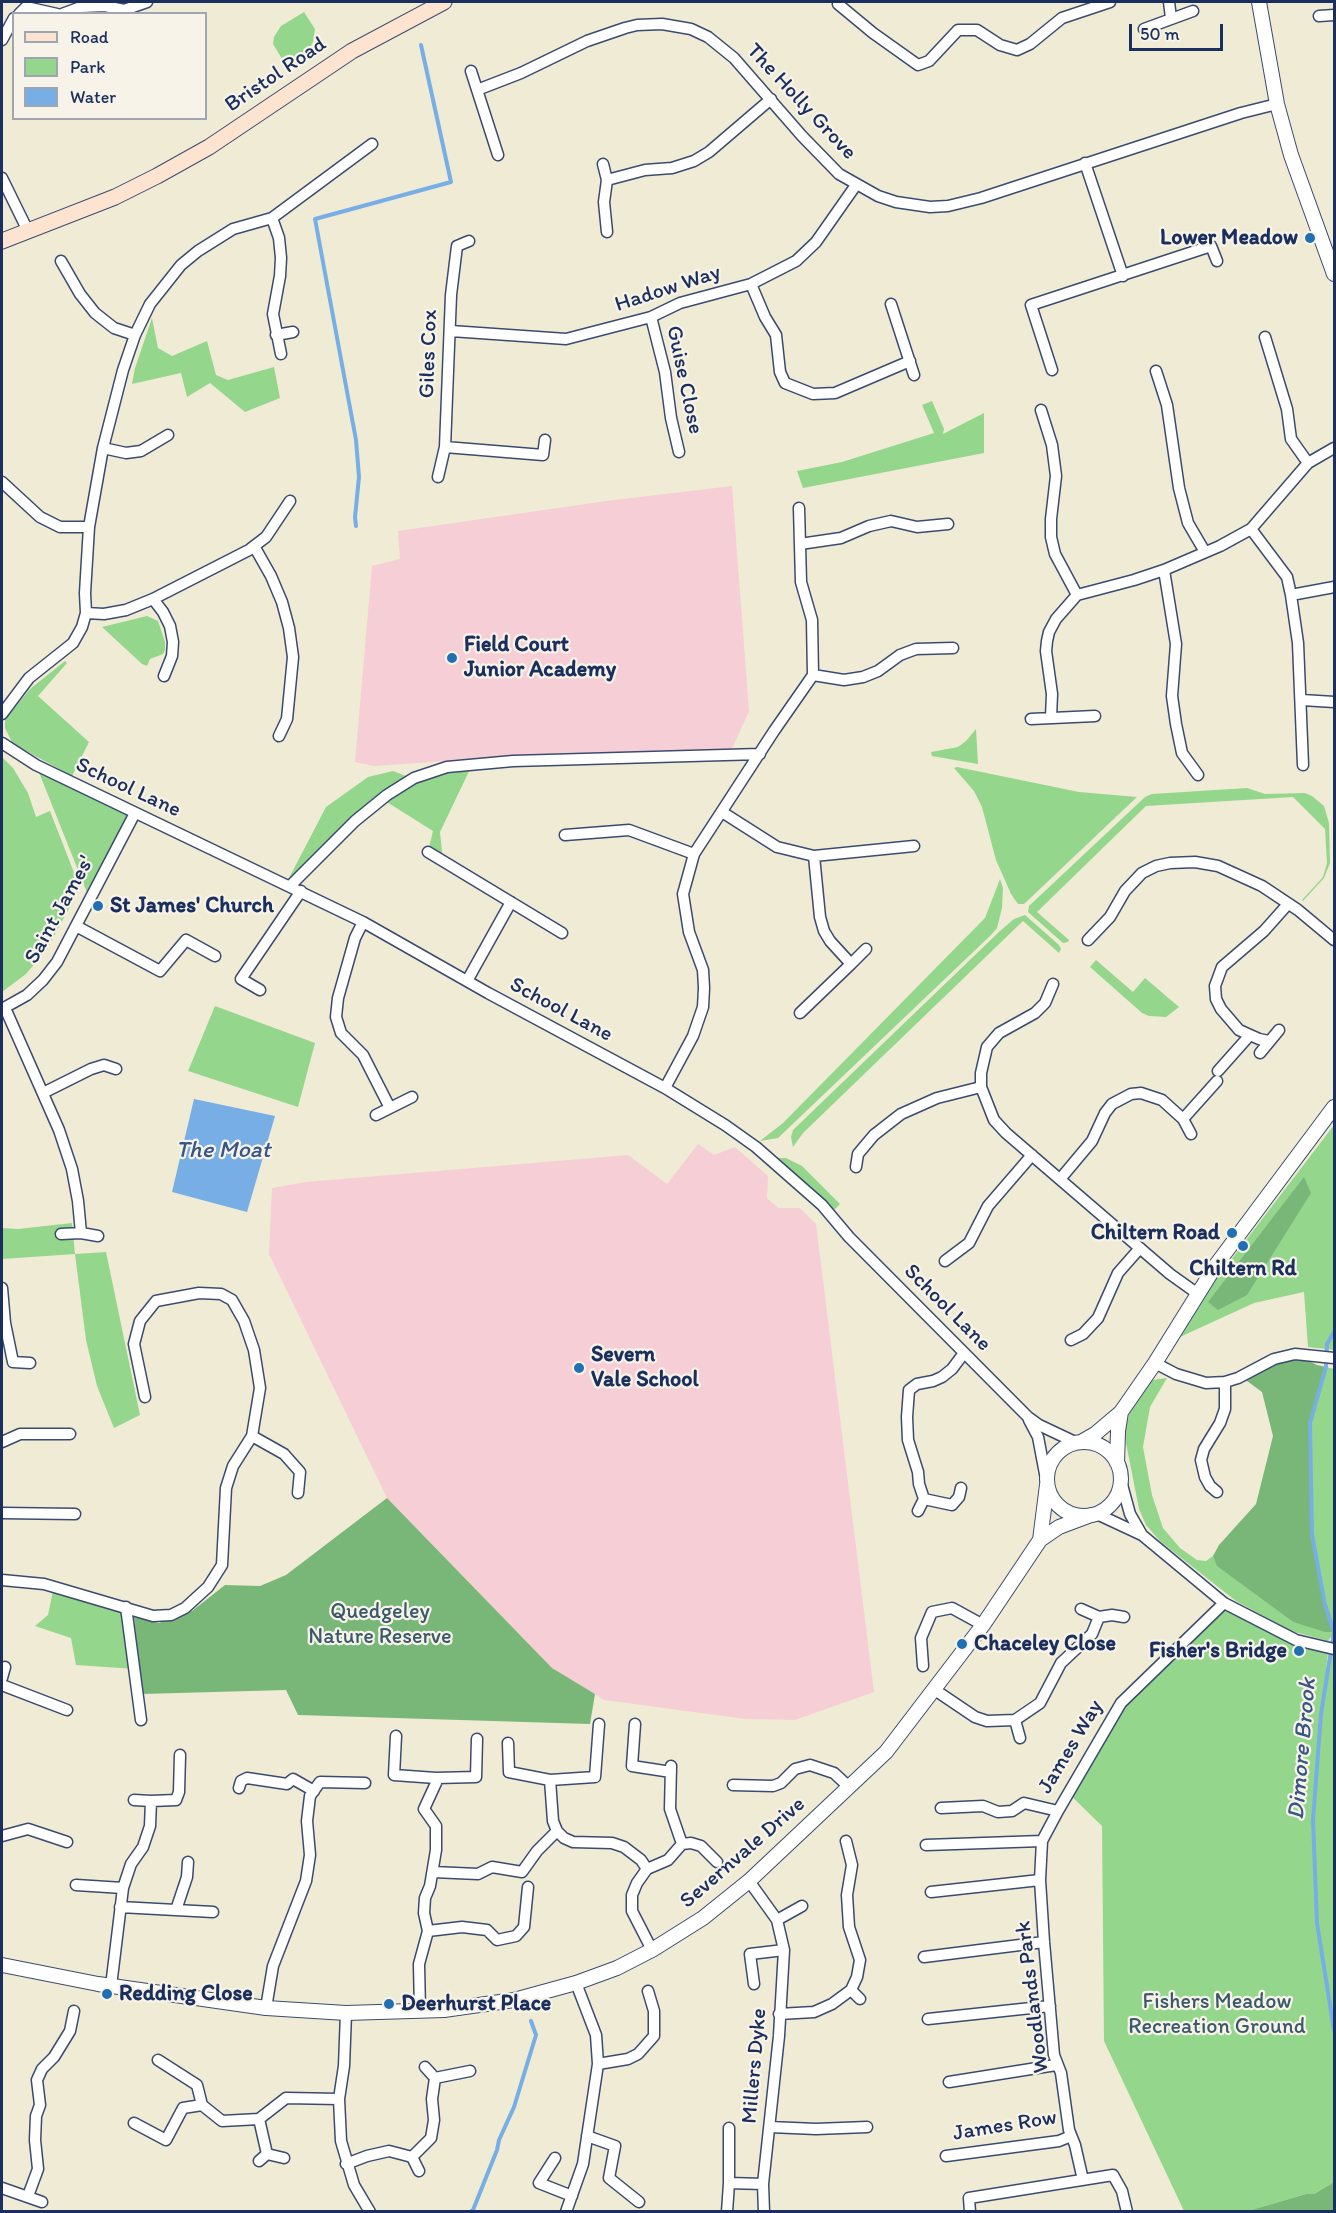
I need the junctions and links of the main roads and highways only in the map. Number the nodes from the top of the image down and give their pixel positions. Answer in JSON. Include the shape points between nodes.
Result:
{"nodes":[{"id":1,"x":444,"y":2,"type":"edge"},
{"id":2,"x":2,"y":242,"type":"edge"}],
"edges":[{"from":1,"to":2,"type":"main road","name":"Bristol Road","via":[[352,51],[167,171],[115,197]]}]}
